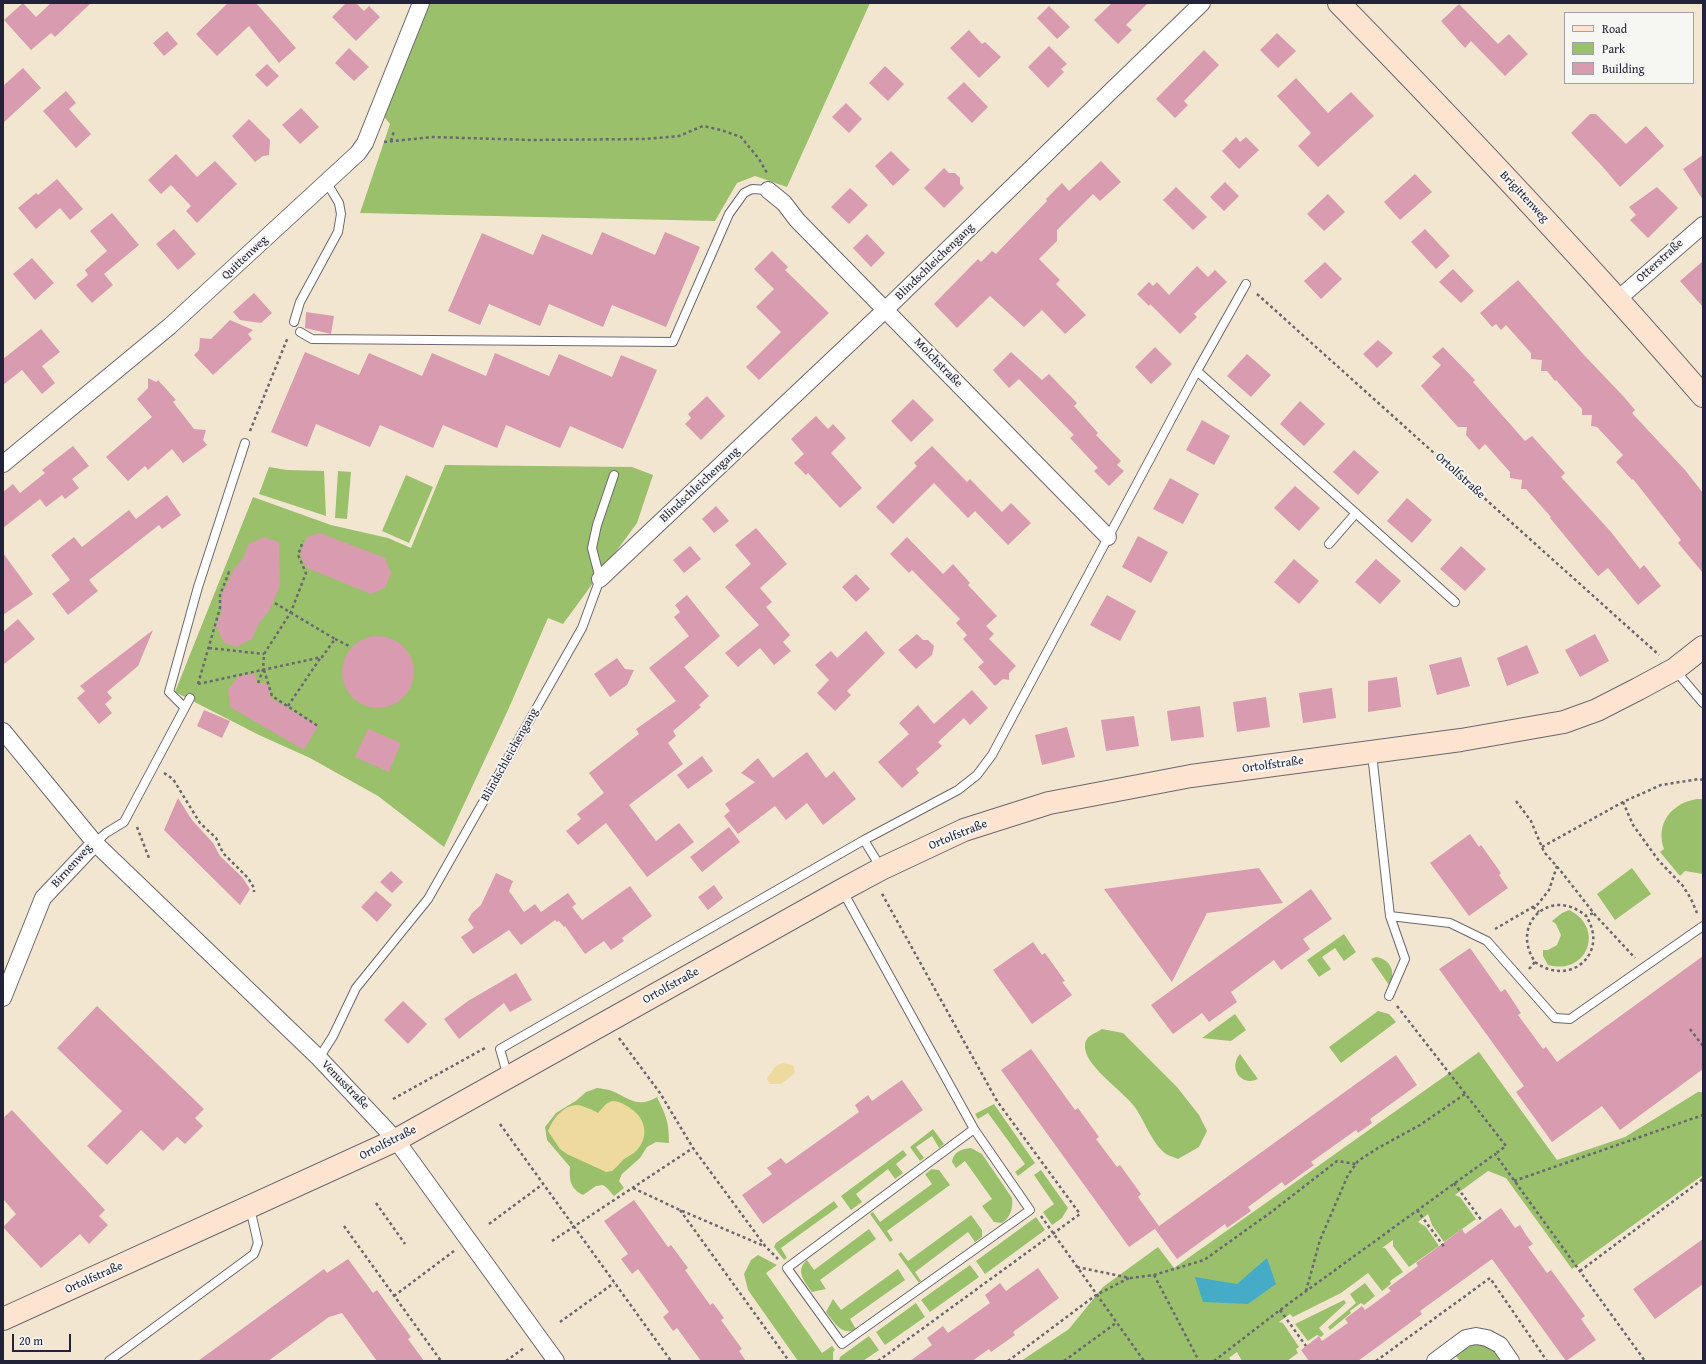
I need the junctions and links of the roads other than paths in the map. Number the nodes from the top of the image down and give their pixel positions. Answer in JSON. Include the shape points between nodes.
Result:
{"nodes":[{"id":1,"x":421,"y":3,"type":"edge"},
{"id":2,"x":1202,"y":3,"type":"edge"},
{"id":3,"x":1339,"y":3,"type":"edge"},
{"id":4,"x":327,"y":183,"type":"junction"},
{"id":5,"x":768,"y":190,"type":"joint"},
{"id":6,"x":1703,"y":225,"type":"edge"},
{"id":7,"x":1246,"y":284,"type":"road end"},
{"id":8,"x":1618,"y":299,"type":"junction"},
{"id":9,"x":886,"y":309,"type":"junction"},
{"id":10,"x":294,"y":322,"type":"road end"},
{"id":11,"x":300,"y":332,"type":"dead end"},
{"id":12,"x":1197,"y":371,"type":"junction"},
{"id":13,"x":1703,"y":396,"type":"edge"},
{"id":14,"x":245,"y":443,"type":"road end"},
{"id":15,"x":3,"y":464,"type":"edge"},
{"id":16,"x":614,"y":475,"type":"dead end"},
{"id":17,"x":1356,"y":513,"type":"junction"},
{"id":18,"x":1108,"y":537,"type":"junction"},
{"id":19,"x":1329,"y":544,"type":"dead end"},
{"id":20,"x":600,"y":580,"type":"junction"},
{"id":21,"x":1455,"y":602,"type":"dead end"},
{"id":22,"x":1703,"y":647,"type":"edge"},
{"id":23,"x":1674,"y":669,"type":"junction"},
{"id":24,"x":190,"y":698,"type":"road end"},
{"id":25,"x":1703,"y":703,"type":"edge"},
{"id":26,"x":184,"y":708,"type":"junction"},
{"id":27,"x":3,"y":731,"type":"edge"},
{"id":28,"x":1372,"y":752,"type":"junction"},
{"id":29,"x":864,"y":840,"type":"junction"},
{"id":30,"x":95,"y":843,"type":"junction"},
{"id":31,"x":881,"y":869,"type":"junction"},
{"id":32,"x":842,"y":890,"type":"junction"},
{"id":33,"x":1390,"y":916,"type":"junction"},
{"id":34,"x":1703,"y":927,"type":"edge"},
{"id":35,"x":1389,"y":996,"type":"road end"},
{"id":36,"x":3,"y":998,"type":"edge"},
{"id":37,"x":318,"y":1058,"type":"junction"},
{"id":38,"x":508,"y":1077,"type":"junction"},
{"id":39,"x":974,"y":1129,"type":"junction"},
{"id":40,"x":396,"y":1140,"type":"junction"},
{"id":41,"x":250,"y":1208,"type":"junction"},
{"id":42,"x":3,"y":1319,"type":"edge"},
{"id":43,"x":109,"y":1361,"type":"edge"},
{"id":44,"x":556,"y":1361,"type":"edge"},
{"id":45,"x":1435,"y":1361,"type":"edge"},
{"id":46,"x":1511,"y":1361,"type":"edge"}],
"edges":[{"from":1,"to":4,"type":"street","name":"Quittenweg","via":[[365,143]]},
{"from":2,"to":9,"type":"street","name":"Blindschleichengang"},
{"from":3,"to":8,"type":"street","name":"Brigittenweg","via":[[1446,112]]},
{"from":4,"to":10,"type":"lane","via":[[339,203],[341,214],[338,232],[300,302]]},
{"from":4,"to":15,"type":"street","name":"Quittenweg","via":[[170,326]]},
{"from":5,"to":9,"type":"street","name":"Molchstraße","via":[[784,203],[797,220]]},
{"from":5,"to":11,"type":"lane","via":[[752,189],[744,193],[729,214],[673,342],[312,339]]},
{"from":6,"to":8,"type":"street","name":"Otterstraße"},
{"from":7,"to":12,"type":"lane"},
{"from":8,"to":13,"type":"street","name":"Brigittenweg"},
{"from":9,"to":18,"type":"street","name":"Molchstraße"},
{"from":9,"to":20,"type":"street","name":"Blindschleichengang"},
{"from":12,"to":17,"type":"lane"},
{"from":12,"to":18,"type":"lane"},
{"from":14,"to":26,"type":"lane","via":[[198,586],[169,692]]},
{"from":16,"to":20,"type":"lane","via":[[592,548]]},
{"from":17,"to":19,"type":"lane"},
{"from":17,"to":21,"type":"lane"},
{"from":18,"to":29,"type":"lane","via":[[992,755],[977,774],[958,790]]},
{"from":20,"to":37,"type":"lane","name":"Blindschleichengang","via":[[582,628],[428,899],[356,988],[333,1036]]},
{"from":22,"to":23,"type":"street","name":"Ortolfstraße"},
{"from":23,"to":25,"type":"lane"},
{"from":23,"to":28,"type":"street","name":"Ortolfstraße","via":[[1597,710],[1564,722]]},
{"from":24,"to":26,"type":"lane"},
{"from":26,"to":30,"type":"lane","via":[[124,822]]},
{"from":27,"to":30,"type":"street","name":"Birnenweg"},
{"from":28,"to":31,"type":"street","name":"Ortolfstraße","via":[[1191,776],[1049,803],[964,830]]},
{"from":28,"to":33,"type":"lane"},
{"from":29,"to":31,"type":"lane"},
{"from":29,"to":38,"type":"lane","via":[[500,1049]]},
{"from":30,"to":36,"type":"street","name":"Birnenweg","via":[[43,898]]},
{"from":30,"to":37,"type":"street","name":"Venusstraße"},
{"from":31,"to":32,"type":"street","name":"Ortolfstraße"},
{"from":32,"to":38,"type":"street","name":"Ortolfstraße"},
{"from":32,"to":39,"type":"lane"},
{"from":33,"to":34,"type":"lane","via":[[1450,924],[1487,941],[1555,1018],[1570,1019]]},
{"from":33,"to":35,"type":"lane","via":[[1405,959]]},
{"from":37,"to":40,"type":"street","name":"Venusstraße"},
{"from":38,"to":40,"type":"street","name":"Ortolfstraße"},
{"from":39,"to":39,"type":"lane","via":[[787,1268],[842,1344],[1030,1210]]},
{"from":40,"to":41,"type":"street","name":"Ortolfstraße"},
{"from":40,"to":44,"type":"street","name":"Venusstraße"},
{"from":41,"to":42,"type":"street","name":"Ortolfstraße"},
{"from":41,"to":43,"type":"lane","via":[[258,1243],[254,1254]]},
{"from":45,"to":46,"type":"street","via":[[1466,1338],[1476,1336],[1487,1338],[1500,1346]]}]}
